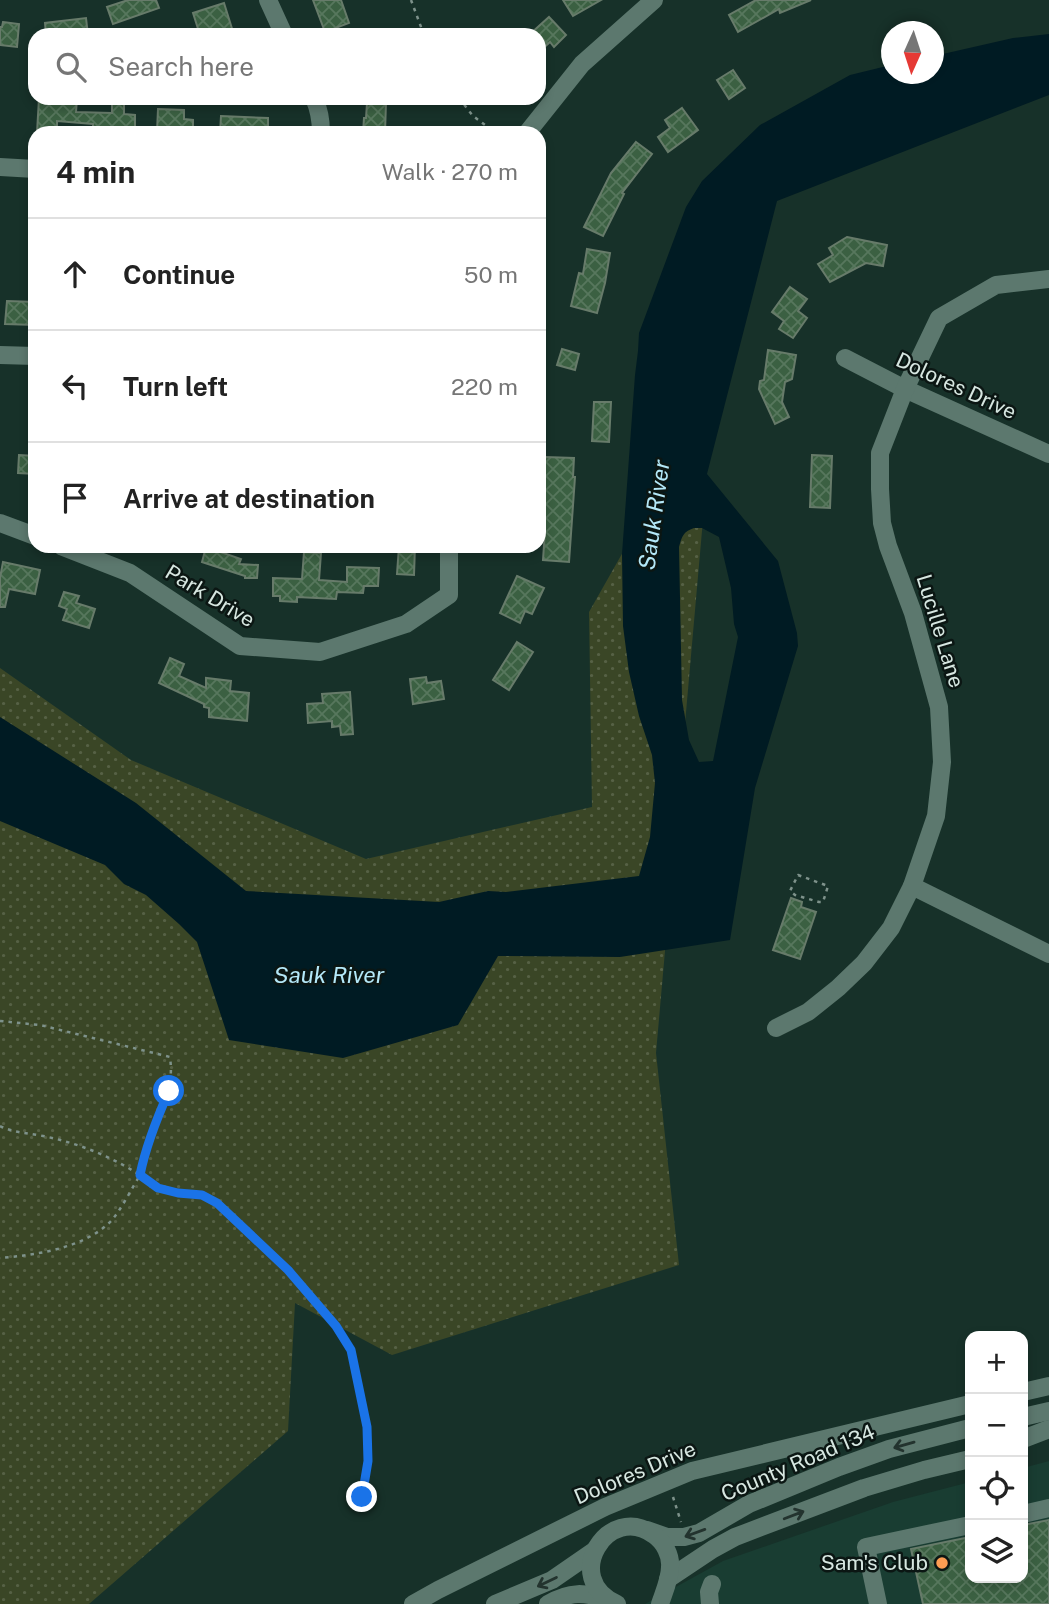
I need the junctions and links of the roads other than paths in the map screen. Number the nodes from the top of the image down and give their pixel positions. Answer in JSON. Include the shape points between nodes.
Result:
{"nodes":[{"id":1,"x":268,"y":0,"type":"edge"},
{"id":2,"x":654,"y":0,"type":"edge"},
{"id":3,"x":281,"y":28,"type":"edge"},
{"id":4,"x":317,"y":105,"type":"edge"},
{"id":5,"x":321,"y":126,"type":"edge"},
{"id":6,"x":533,"y":126,"type":"edge"},
{"id":7,"x":0,"y":167,"type":"edge"},
{"id":8,"x":28,"y":169,"type":"edge"},
{"id":9,"x":1049,"y":279,"type":"edge"},
{"id":10,"x":0,"y":355,"type":"edge"},
{"id":11,"x":28,"y":356,"type":"edge"},
{"id":12,"x":845,"y":358,"type":"dead end"},
{"id":13,"x":905,"y":389,"type":"junction"},
{"id":14,"x":1049,"y":454,"type":"edge"},
{"id":15,"x":0,"y":523,"type":"edge"},
{"id":16,"x":28,"y":533,"type":"edge"},
{"id":17,"x":79,"y":553,"type":"edge"},
{"id":18,"x":449,"y":553,"type":"edge"},
{"id":19,"x":912,"y":886,"type":"junction"},
{"id":20,"x":1049,"y":954,"type":"edge"},
{"id":21,"x":776,"y":1028,"type":"dead end"},
{"id":22,"x":1049,"y":1386,"type":"edge"},
{"id":23,"x":1028,"y":1391,"type":"edge"},
{"id":24,"x":965,"y":1405,"type":"edge"},
{"id":25,"x":1049,"y":1411,"type":"edge"},
{"id":26,"x":1028,"y":1415,"type":"edge"},
{"id":27,"x":965,"y":1429,"type":"edge"},
{"id":28,"x":1049,"y":1429,"type":"edge"},
{"id":29,"x":1028,"y":1437,"type":"edge"},
{"id":30,"x":1049,"y":1441,"type":"edge"},
{"id":31,"x":1028,"y":1446,"type":"edge"},
{"id":32,"x":965,"y":1460,"type":"edge"},
{"id":33,"x":1049,"y":1508,"type":"edge"},
{"id":34,"x":1028,"y":1513,"type":"edge"},
{"id":35,"x":965,"y":1526,"type":"edge"},
{"id":36,"x":647,"y":1530,"type":"junction"},
{"id":37,"x":594,"y":1551,"type":"junction"},
{"id":38,"x":667,"y":1582,"type":"junction"},
{"id":39,"x":712,"y":1584,"type":"dead end"},
{"id":40,"x":614,"y":1603,"type":"edge"},
{"id":41,"x":413,"y":1604,"type":"edge"},
{"id":42,"x":495,"y":1604,"type":"edge"},
{"id":43,"x":548,"y":1604,"type":"edge"},
{"id":44,"x":643,"y":1604,"type":"edge"},
{"id":45,"x":660,"y":1604,"type":"edge"},
{"id":46,"x":710,"y":1604,"type":"edge"},
{"id":47,"x":878,"y":1604,"type":"edge"}],
"edges":[{"from":1,"to":3,"type":"street"},
{"from":2,"to":6,"type":"street","via":[[582,64]]},
{"from":4,"to":5,"type":"street"},
{"from":7,"to":8,"type":"street"},
{"from":9,"to":13,"type":"street","name":"Lucille Lane","via":[[996,285],[939,318]]},
{"from":10,"to":11,"type":"street"},
{"from":12,"to":13,"type":"street","name":"Dolores Drive"},
{"from":13,"to":14,"type":"street","name":"Dolores Drive"},
{"from":13,"to":19,"type":"street","name":"Lucille Lane","via":[[880,453],[882,523],[939,707],[942,762],[936,817]]},
{"from":15,"to":16,"type":"street"},
{"from":17,"to":18,"type":"street","name":"Park Drive","via":[[130,573],[240,646],[320,652],[405,624],[449,595]]},
{"from":19,"to":20,"type":"street"},
{"from":19,"to":21,"type":"street","name":"Lucille Lane","via":[[891,928],[863,963],[808,1012]]},
{"from":22,"to":23,"type":"street"},
{"from":24,"to":41,"type":"street","name":"Dolores Drive","via":[[692,1471],[593,1513]]},
{"from":25,"to":26,"type":"street"},
{"from":27,"to":36,"type":"street","name":"County Road 134","one_way":true,"via":[[839,1467],[749,1504],[699,1533],[667,1537]]},
{"from":28,"to":29,"type":"street"},
{"from":30,"to":31,"type":"street"},
{"from":38,"to":32,"type":"street","name":"County Road 134","one_way":true,"via":[[735,1538],[864,1488]]},
{"from":33,"to":34,"type":"street"},
{"from":35,"to":47,"type":"street","via":[[866,1547]]},
{"from":36,"to":37,"type":"street","name":"County Road 134","via":[[635,1527],[610,1532]]},
{"from":36,"to":38,"type":"street","via":[[669,1556]]},
{"from":37,"to":40,"type":"street","via":[[591,1573],[595,1584]]},
{"from":37,"to":42,"type":"street","one_way":true,"via":[[552,1580]]},
{"from":38,"to":44,"type":"street","name":"County Road 134","via":[[658,1595]]},
{"from":38,"to":45,"type":"street"},
{"from":39,"to":46,"type":"street"},
{"from":40,"to":43,"type":"street","via":[[575,1594]]}]}
